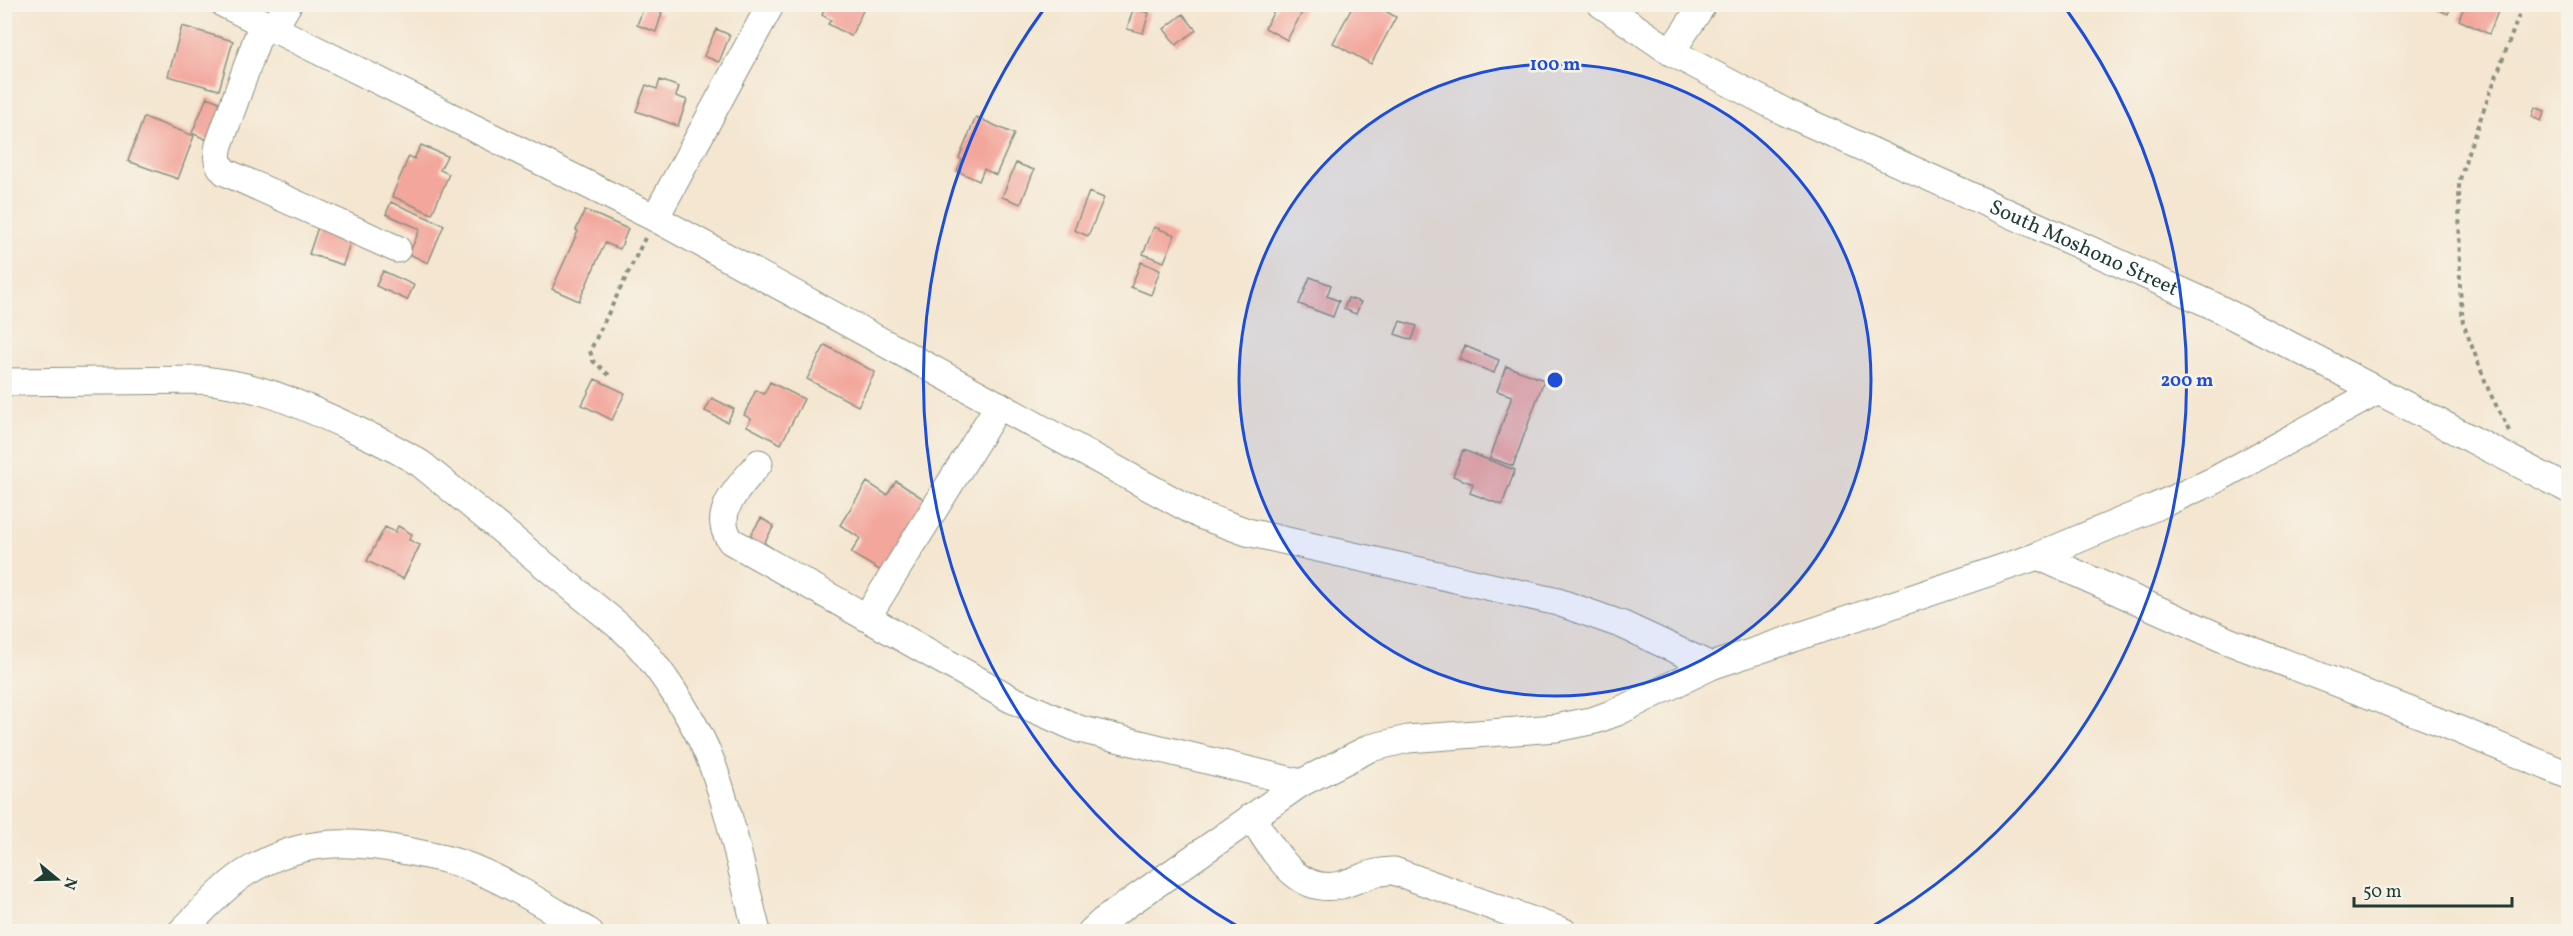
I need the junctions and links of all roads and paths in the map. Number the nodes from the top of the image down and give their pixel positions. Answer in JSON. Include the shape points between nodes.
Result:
{"nodes":[{"id":1,"x":224,"y":4,"type":"edge"},
{"id":2,"x":288,"y":4,"type":"edge"},
{"id":3,"x":771,"y":4,"type":"edge"},
{"id":4,"x":1601,"y":4,"type":"edge"},
{"id":5,"x":1703,"y":4,"type":"edge"},
{"id":6,"x":2521,"y":10,"type":"dead end"},
{"id":7,"x":268,"y":27,"type":"junction"},
{"id":8,"x":1671,"y":52,"type":"junction"},
{"id":9,"x":654,"y":218,"type":"junction"},
{"id":10,"x":397,"y":249,"type":"dead end"},
{"id":11,"x":609,"y":375,"type":"dead end"},
{"id":12,"x":4,"y":382,"type":"edge"},
{"id":13,"x":2378,"y":391,"type":"junction"},
{"id":14,"x":999,"y":405,"type":"junction"},
{"id":15,"x":759,"y":463,"type":"dead end"},
{"id":16,"x":2526,"y":467,"type":"junction"},
{"id":17,"x":2568,"y":489,"type":"edge"},
{"id":18,"x":2037,"y":556,"type":"junction"},
{"id":19,"x":867,"y":617,"type":"junction"},
{"id":20,"x":1711,"y":666,"type":"junction"},
{"id":21,"x":2568,"y":775,"type":"edge"},
{"id":22,"x":1301,"y":783,"type":"junction"},
{"id":23,"x":1251,"y":817,"type":"junction"},
{"id":24,"x":181,"y":932,"type":"edge"},
{"id":25,"x":589,"y":932,"type":"edge"},
{"id":26,"x":757,"y":932,"type":"edge"},
{"id":27,"x":1091,"y":932,"type":"edge"},
{"id":28,"x":1564,"y":932,"type":"edge"}],
"edges":[{"from":1,"to":7,"type":"street"},
{"from":2,"to":7,"type":"street"},
{"from":3,"to":9,"type":"street"},
{"from":4,"to":8,"type":"street","name":"South Moshono Street"},
{"from":5,"to":8,"type":"street"},
{"from":6,"to":16,"type":"path","via":[[2460,176],[2460,289],[2466,333]]},
{"from":7,"to":9,"type":"street"},
{"from":7,"to":10,"type":"street","via":[[219,145],[216,155],[221,167]]},
{"from":8,"to":13,"type":"street","name":"South Moshono Street","via":[[1820,129],[2212,305]]},
{"from":9,"to":11,"type":"path","via":[[590,351],[593,361]]},
{"from":9,"to":14,"type":"street"},
{"from":12,"to":26,"type":"street","via":[[234,383],[282,396],[398,449],[421,464],[625,631],[654,663],[696,730],[712,766]]},
{"from":13,"to":16,"type":"street","name":"South Moshono Street"},
{"from":13,"to":18,"type":"street","via":[[2213,481]]},
{"from":14,"to":19,"type":"street"},
{"from":14,"to":20,"type":"street","via":[[1221,524],[1558,602],[1623,625]]},
{"from":15,"to":19,"type":"street","via":[[724,509],[730,541]]},
{"from":16,"to":17,"type":"street","name":"South Moshono Street"},
{"from":18,"to":20,"type":"street"},
{"from":18,"to":21,"type":"street","via":[[2228,641]]},
{"from":19,"to":22,"type":"street","via":[[1011,699],[1063,723]]},
{"from":20,"to":22,"type":"street","via":[[1595,720],[1556,728],[1396,741],[1370,748]]},
{"from":22,"to":23,"type":"street"},
{"from":23,"to":27,"type":"street"},
{"from":23,"to":28,"type":"street","via":[[1288,868],[1310,884],[1330,886],[1380,871],[1394,871]]},
{"from":24,"to":25,"type":"street","via":[[244,874],[298,849],[346,842],[443,858],[477,870]]}]}
